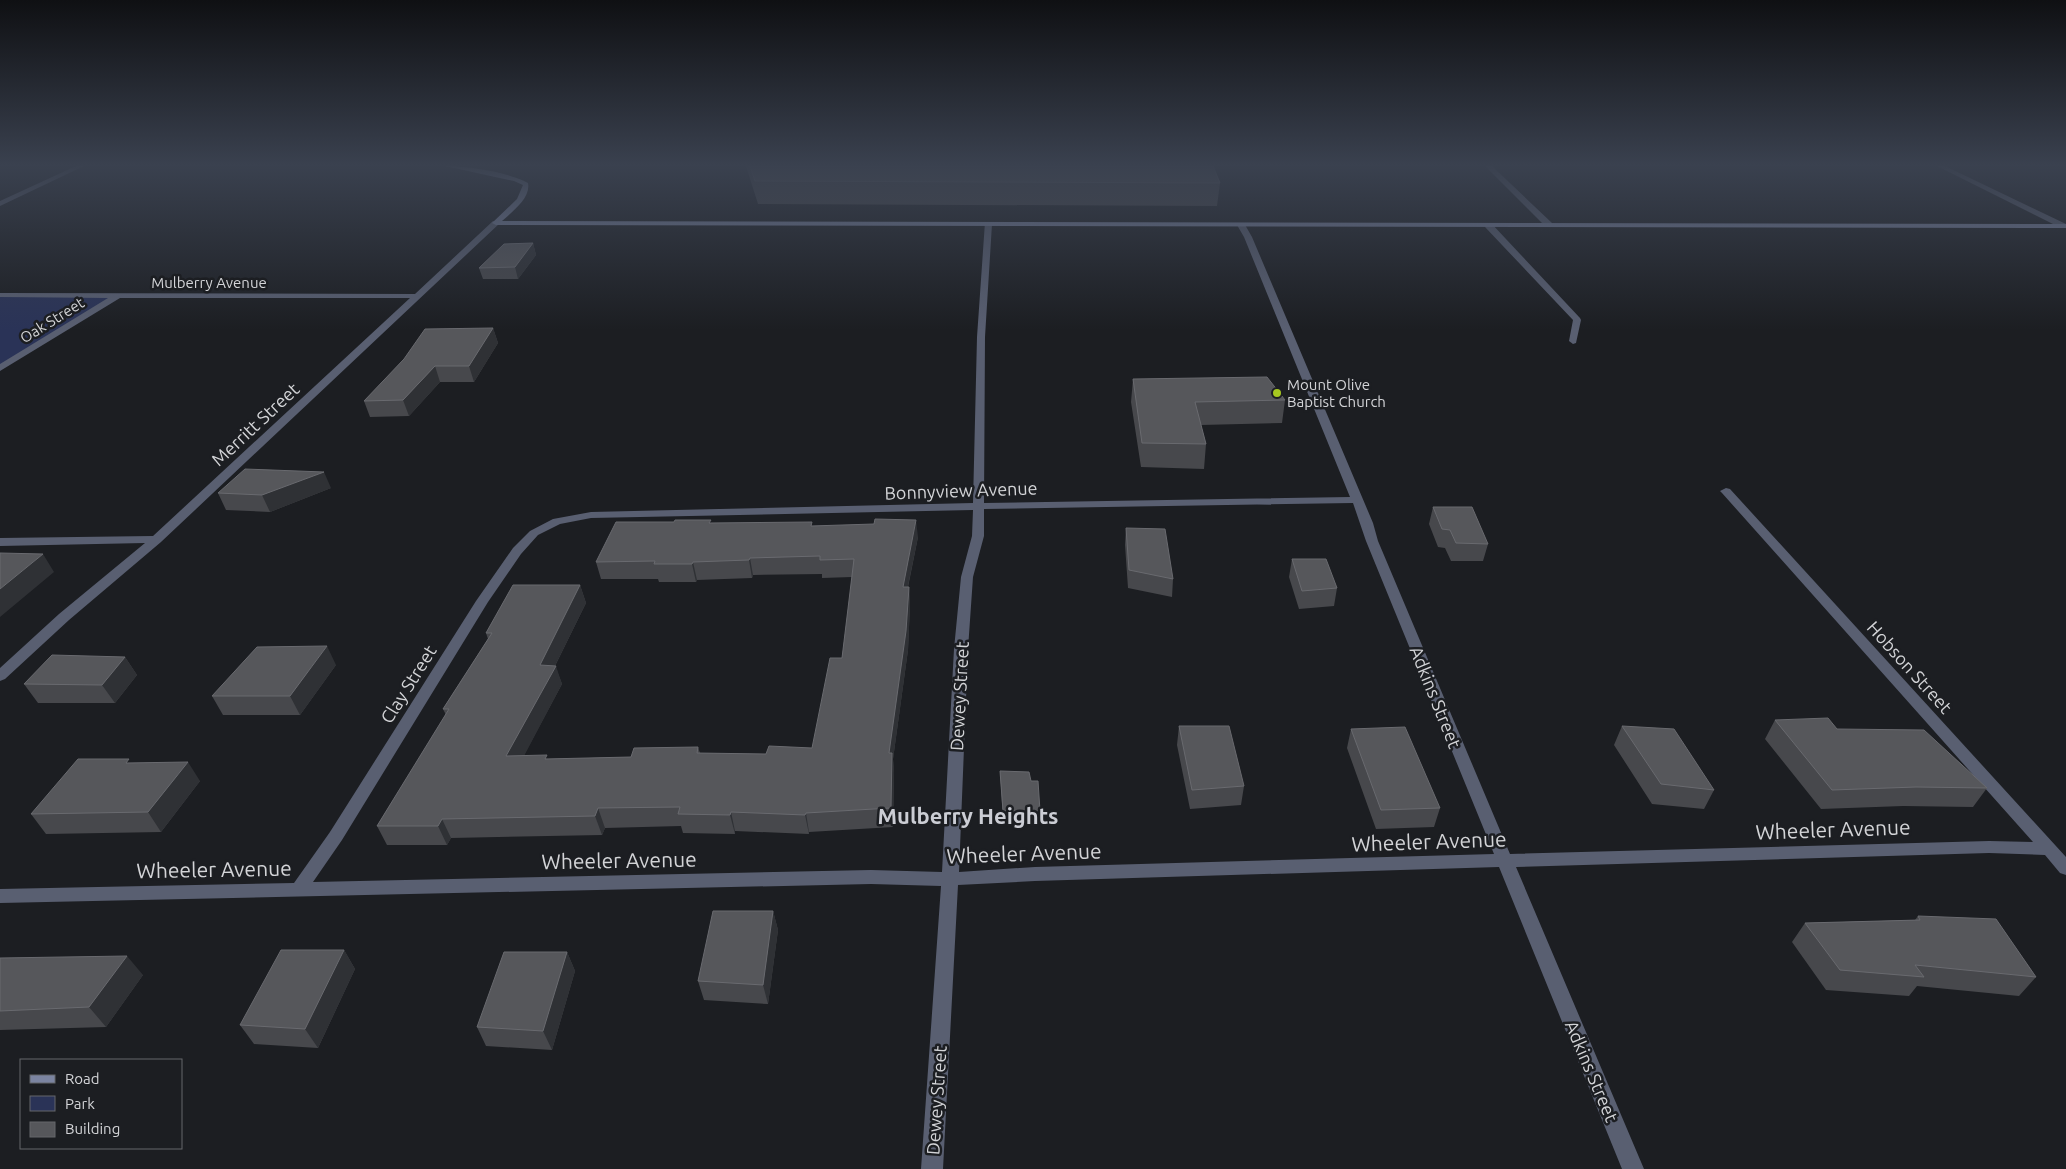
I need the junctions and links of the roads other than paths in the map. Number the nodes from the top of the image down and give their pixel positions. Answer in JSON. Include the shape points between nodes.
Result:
{"nodes":[{"id":1,"x":499,"y":221,"type":"edge"},
{"id":2,"x":1544,"y":221,"type":"edge"},
{"id":3,"x":2054,"y":221,"type":"edge"},
{"id":4,"x":496,"y":223,"type":"junction"},
{"id":5,"x":988,"y":224,"type":"junction"},
{"id":6,"x":1242,"y":225,"type":"junction"},
{"id":7,"x":1488,"y":225,"type":"junction"},
{"id":8,"x":1549,"y":225,"type":"junction"},
{"id":9,"x":2065,"y":226,"type":"edge"},
{"id":10,"x":0,"y":295,"type":"edge"},
{"id":11,"x":118,"y":295,"type":"junction"},
{"id":12,"x":417,"y":296,"type":"junction"},
{"id":13,"x":1573,"y":341,"type":"dead end"},
{"id":14,"x":0,"y":368,"type":"edge"},
{"id":15,"x":1726,"y":490,"type":"dead end"},
{"id":16,"x":1357,"y":500,"type":"junction"},
{"id":17,"x":979,"y":506,"type":"junction"},
{"id":18,"x":567,"y":519,"type":"joint"},
{"id":19,"x":157,"y":539,"type":"junction"},
{"id":20,"x":0,"y":542,"type":"edge"},
{"id":21,"x":0,"y":676,"type":"edge"},
{"id":22,"x":2048,"y":849,"type":"junction"},
{"id":23,"x":1505,"y":862,"type":"junction"},
{"id":24,"x":2066,"y":868,"type":"edge"},
{"id":25,"x":950,"y":879,"type":"junction"},
{"id":26,"x":299,"y":889,"type":"junction"},
{"id":27,"x":0,"y":896,"type":"edge"},
{"id":28,"x":932,"y":1169,"type":"edge"},
{"id":29,"x":1633,"y":1169,"type":"edge"}],
"edges":[{"from":1,"to":4,"type":"street","name":"Merritt Street"},
{"from":2,"to":8,"type":"street"},
{"from":3,"to":9,"type":"street"},
{"from":4,"to":5,"type":"street"},
{"from":4,"to":12,"type":"street","name":"Merritt Street"},
{"from":5,"to":6,"type":"street"},
{"from":5,"to":17,"type":"street","name":"Dewey Street","via":[[981,337]]},
{"from":6,"to":7,"type":"street"},
{"from":6,"to":16,"type":"street","name":"Adkins Street"},
{"from":7,"to":8,"type":"street"},
{"from":7,"to":13,"type":"street","via":[[1577,320]]},
{"from":8,"to":9,"type":"street"},
{"from":10,"to":11,"type":"street","name":"Mulberry Avenue"},
{"from":11,"to":12,"type":"street","name":"Mulberry Avenue"},
{"from":11,"to":14,"type":"street","name":"Oak Street"},
{"from":12,"to":19,"type":"street","name":"Merritt Street"},
{"from":15,"to":22,"type":"street","name":"Hobson Street"},
{"from":16,"to":17,"type":"street","name":"Bonnyview Avenue"},
{"from":16,"to":23,"type":"street","name":"Adkins Street"},
{"from":17,"to":18,"type":"street","name":"Bonnyview Avenue"},
{"from":17,"to":25,"type":"street","name":"Dewey Street","via":[[978,536],[968,577],[962,649]]},
{"from":18,"to":26,"type":"street","name":"Clay Street","via":[[534,533],[517,551]]},
{"from":19,"to":20,"type":"street"},
{"from":19,"to":21,"type":"street","name":"Merritt Street"},
{"from":22,"to":23,"type":"street","name":"Wheeler Avenue","via":[[1989,847]]},
{"from":22,"to":24,"type":"street","name":"Hobson Street"},
{"from":23,"to":25,"type":"street","name":"Wheeler Avenue"},
{"from":23,"to":29,"type":"street","name":"Adkins Street"},
{"from":25,"to":26,"type":"street","name":"Wheeler Avenue","via":[[871,877]]},
{"from":25,"to":28,"type":"street","name":"Dewey Street"},
{"from":26,"to":27,"type":"street","name":"Wheeler Avenue"}]}
